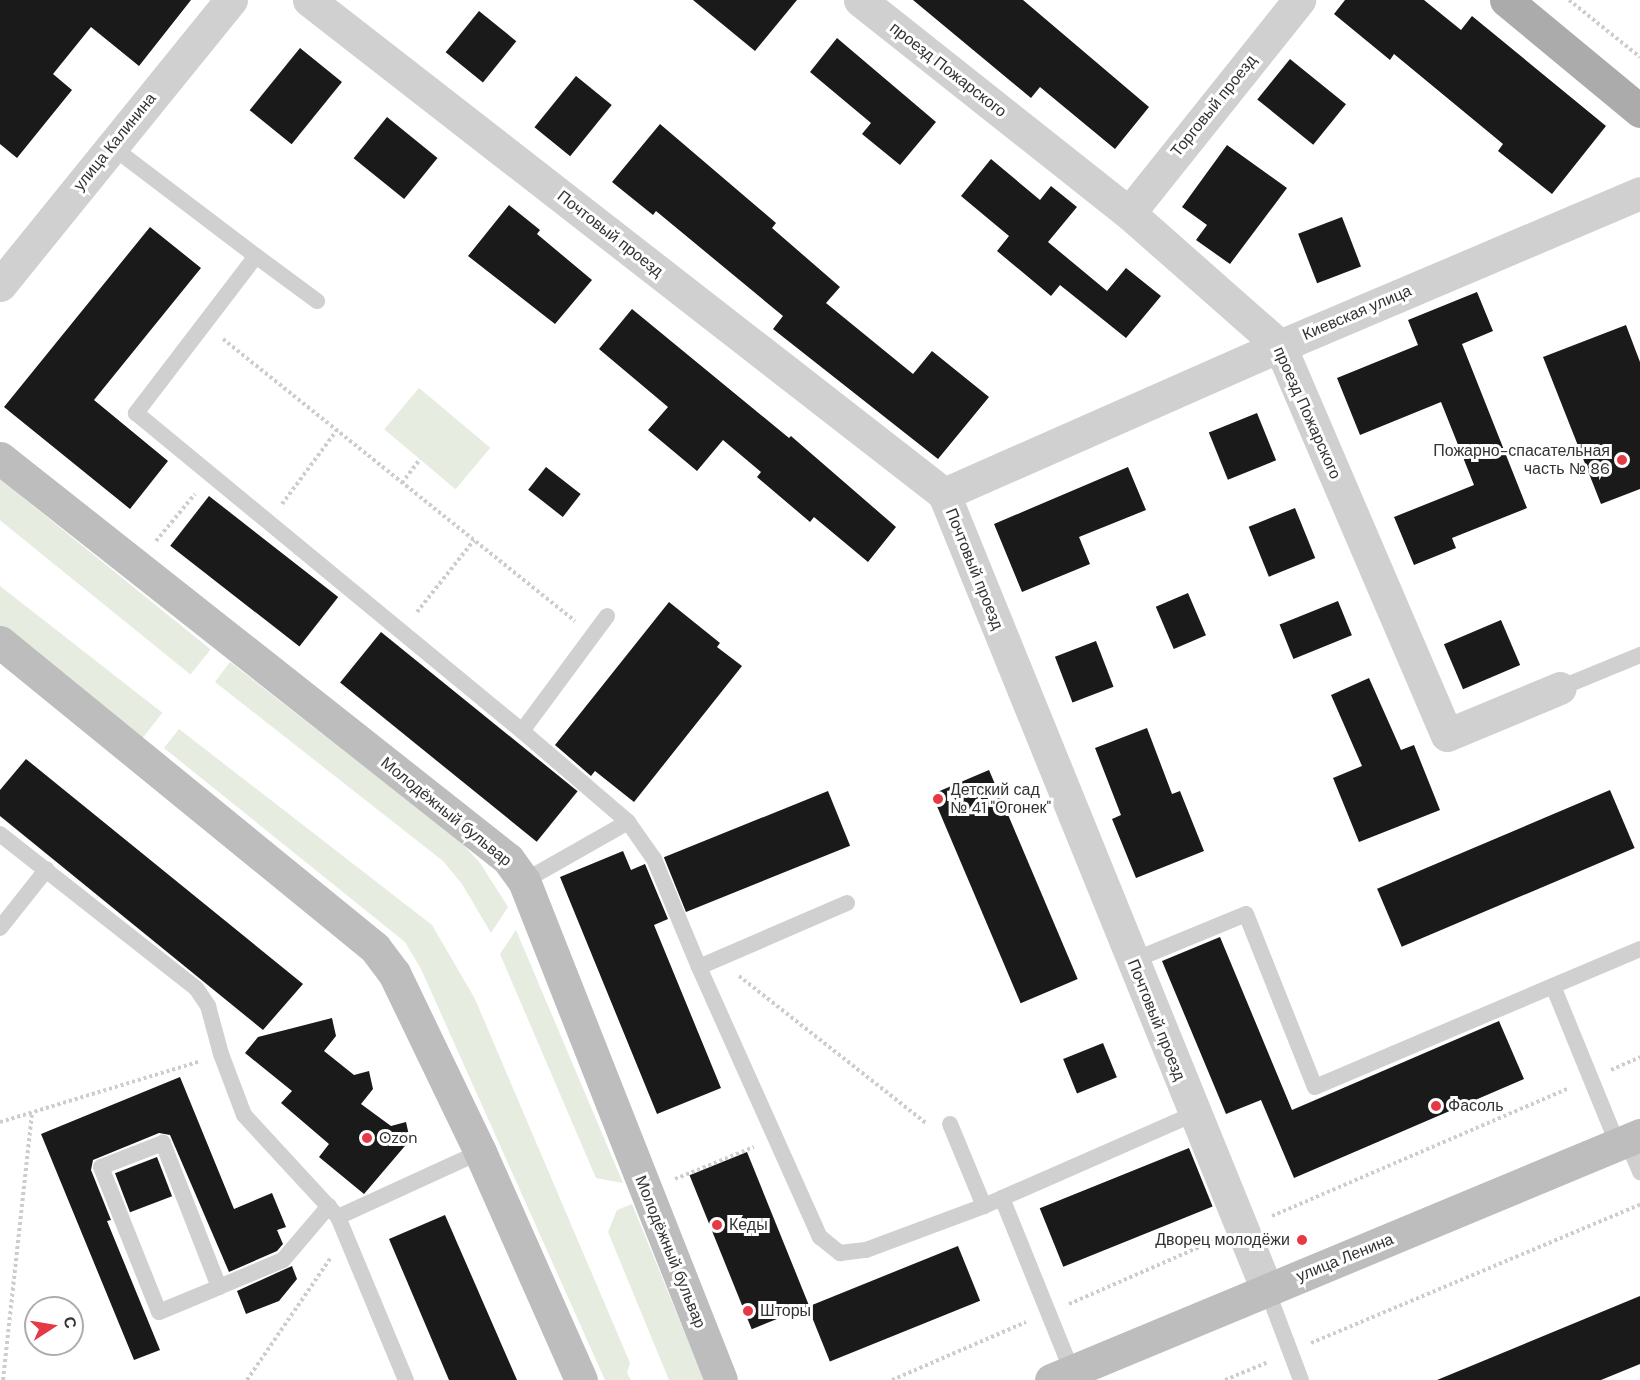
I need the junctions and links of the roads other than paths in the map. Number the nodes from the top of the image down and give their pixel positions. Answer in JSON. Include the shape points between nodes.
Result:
{"nodes":[{"id":1,"x":231,"y":0,"type":"edge"},
{"id":2,"x":309,"y":0,"type":"edge"},
{"id":3,"x":860,"y":0,"type":"edge"},
{"id":4,"x":1299,"y":0,"type":"edge"},
{"id":5,"x":1506,"y":0,"type":"edge"},
{"id":6,"x":1640,"y":111,"type":"edge"},
{"id":7,"x":111,"y":146,"type":"junction"},
{"id":8,"x":1640,"y":193,"type":"edge"},
{"id":9,"x":1129,"y":213,"type":"junction"},
{"id":10,"x":256,"y":256,"type":"junction"},
{"id":11,"x":0,"y":285,"type":"edge"},
{"id":12,"x":317,"y":301,"type":"dead end"},
{"id":13,"x":1280,"y":346,"type":"junction"},
{"id":14,"x":0,"y":458,"type":"edge"},
{"id":15,"x":944,"y":494,"type":"junction"},
{"id":16,"x":607,"y":616,"type":"dead end"},
{"id":17,"x":0,"y":642,"type":"edge"},
{"id":18,"x":1640,"y":656,"type":"edge"},
{"id":19,"x":1560,"y":688,"type":"joint"},
{"id":20,"x":522,"y":731,"type":"junction"},
{"id":21,"x":628,"y":822,"type":"junction"},
{"id":22,"x":0,"y":834,"type":"edge"},
{"id":23,"x":46,"y":869,"type":"junction"},
{"id":24,"x":524,"y":880,"type":"junction"},
{"id":25,"x":847,"y":903,"type":"dead end"},
{"id":26,"x":0,"y":928,"type":"edge"},
{"id":27,"x":1640,"y":949,"type":"edge"},
{"id":28,"x":1132,"y":961,"type":"junction"},
{"id":29,"x":699,"y":967,"type":"junction"},
{"id":30,"x":1553,"y":986,"type":"junction"},
{"id":31,"x":1194,"y":1114,"type":"junction"},
{"id":32,"x":950,"y":1124,"type":"dead end"},
{"id":33,"x":1628,"y":1140,"type":"edge"},
{"id":34,"x":480,"y":1152,"type":"junction"},
{"id":35,"x":1640,"y":1172,"type":"edge"},
{"id":36,"x":1002,"y":1198,"type":"junction"},
{"id":37,"x":984,"y":1206,"type":"junction"},
{"id":38,"x":333,"y":1211,"type":"junction"},
{"id":39,"x":219,"y":1287,"type":"junction"},
{"id":40,"x":1267,"y":1290,"type":"junction"},
{"id":41,"x":1062,"y":1375,"type":"edge"},
{"id":42,"x":406,"y":1380,"type":"edge"},
{"id":43,"x":580,"y":1380,"type":"edge"},
{"id":44,"x":721,"y":1380,"type":"edge"},
{"id":45,"x":1301,"y":1380,"type":"edge"}],
"edges":[{"from":1,"to":7,"type":"street","name":"улица Калинина"},
{"from":2,"to":15,"type":"street","name":"Почтовый проезд"},
{"from":3,"to":9,"type":"street","name":"проезд Пожарского"},
{"from":4,"to":9,"type":"street","name":"Торговый проезд"},
{"from":5,"to":6,"type":"main road"},
{"from":7,"to":10,"type":"lane"},
{"from":7,"to":11,"type":"street","name":"улица Калинина"},
{"from":8,"to":13,"type":"street","name":"Киевская улица"},
{"from":9,"to":13,"type":"street","name":"проезд Пожарского"},
{"from":10,"to":12,"type":"lane"},
{"from":10,"to":20,"type":"lane","via":[[136,413]]},
{"from":13,"to":15,"type":"street","name":"Киевская улица"},
{"from":13,"to":19,"type":"street","name":"проезд Пожарского","via":[[1447,735]]},
{"from":14,"to":24,"type":"main road","name":"Молодёжный бульвар","via":[[508,859]]},
{"from":15,"to":28,"type":"street","name":"Почтовый проезд"},
{"from":16,"to":20,"type":"lane"},
{"from":17,"to":34,"type":"main road","via":[[375,948],[394,973]]},
{"from":18,"to":19,"type":"lane"},
{"from":20,"to":21,"type":"lane"},
{"from":21,"to":24,"type":"lane"},
{"from":21,"to":29,"type":"lane","via":[[654,859]]},
{"from":22,"to":23,"type":"lane"},
{"from":23,"to":26,"type":"lane"},
{"from":23,"to":38,"type":"lane","via":[[196,988],[208,1006],[244,1115]]},
{"from":24,"to":44,"type":"main road","name":"Молодёжный бульвар"},
{"from":25,"to":29,"type":"lane"},
{"from":27,"to":30,"type":"lane"},
{"from":28,"to":30,"type":"lane","via":[[1246,914],[1316,1087]]},
{"from":28,"to":31,"type":"street","name":"Почтовый проезд"},
{"from":29,"to":37,"type":"lane","via":[[820,1237],[840,1253],[866,1250]]},
{"from":30,"to":33,"type":"lane"},
{"from":31,"to":36,"type":"lane"},
{"from":31,"to":40,"type":"street","name":"Почтовый проезд"},
{"from":32,"to":37,"type":"lane"},
{"from":33,"to":35,"type":"lane"},
{"from":33,"to":40,"type":"main road","name":"улица Ленина"},
{"from":34,"to":38,"type":"lane"},
{"from":34,"to":43,"type":"main road"},
{"from":36,"to":37,"type":"lane"},
{"from":36,"to":41,"type":"lane"},
{"from":38,"to":39,"type":"lane","via":[[283,1260]]},
{"from":38,"to":42,"type":"lane"},
{"from":39,"to":39,"type":"lane","via":[[159,1312],[101,1167],[163,1143]]},
{"from":40,"to":41,"type":"main road","name":"улица Ленина"},
{"from":40,"to":45,"type":"lane"}]}
